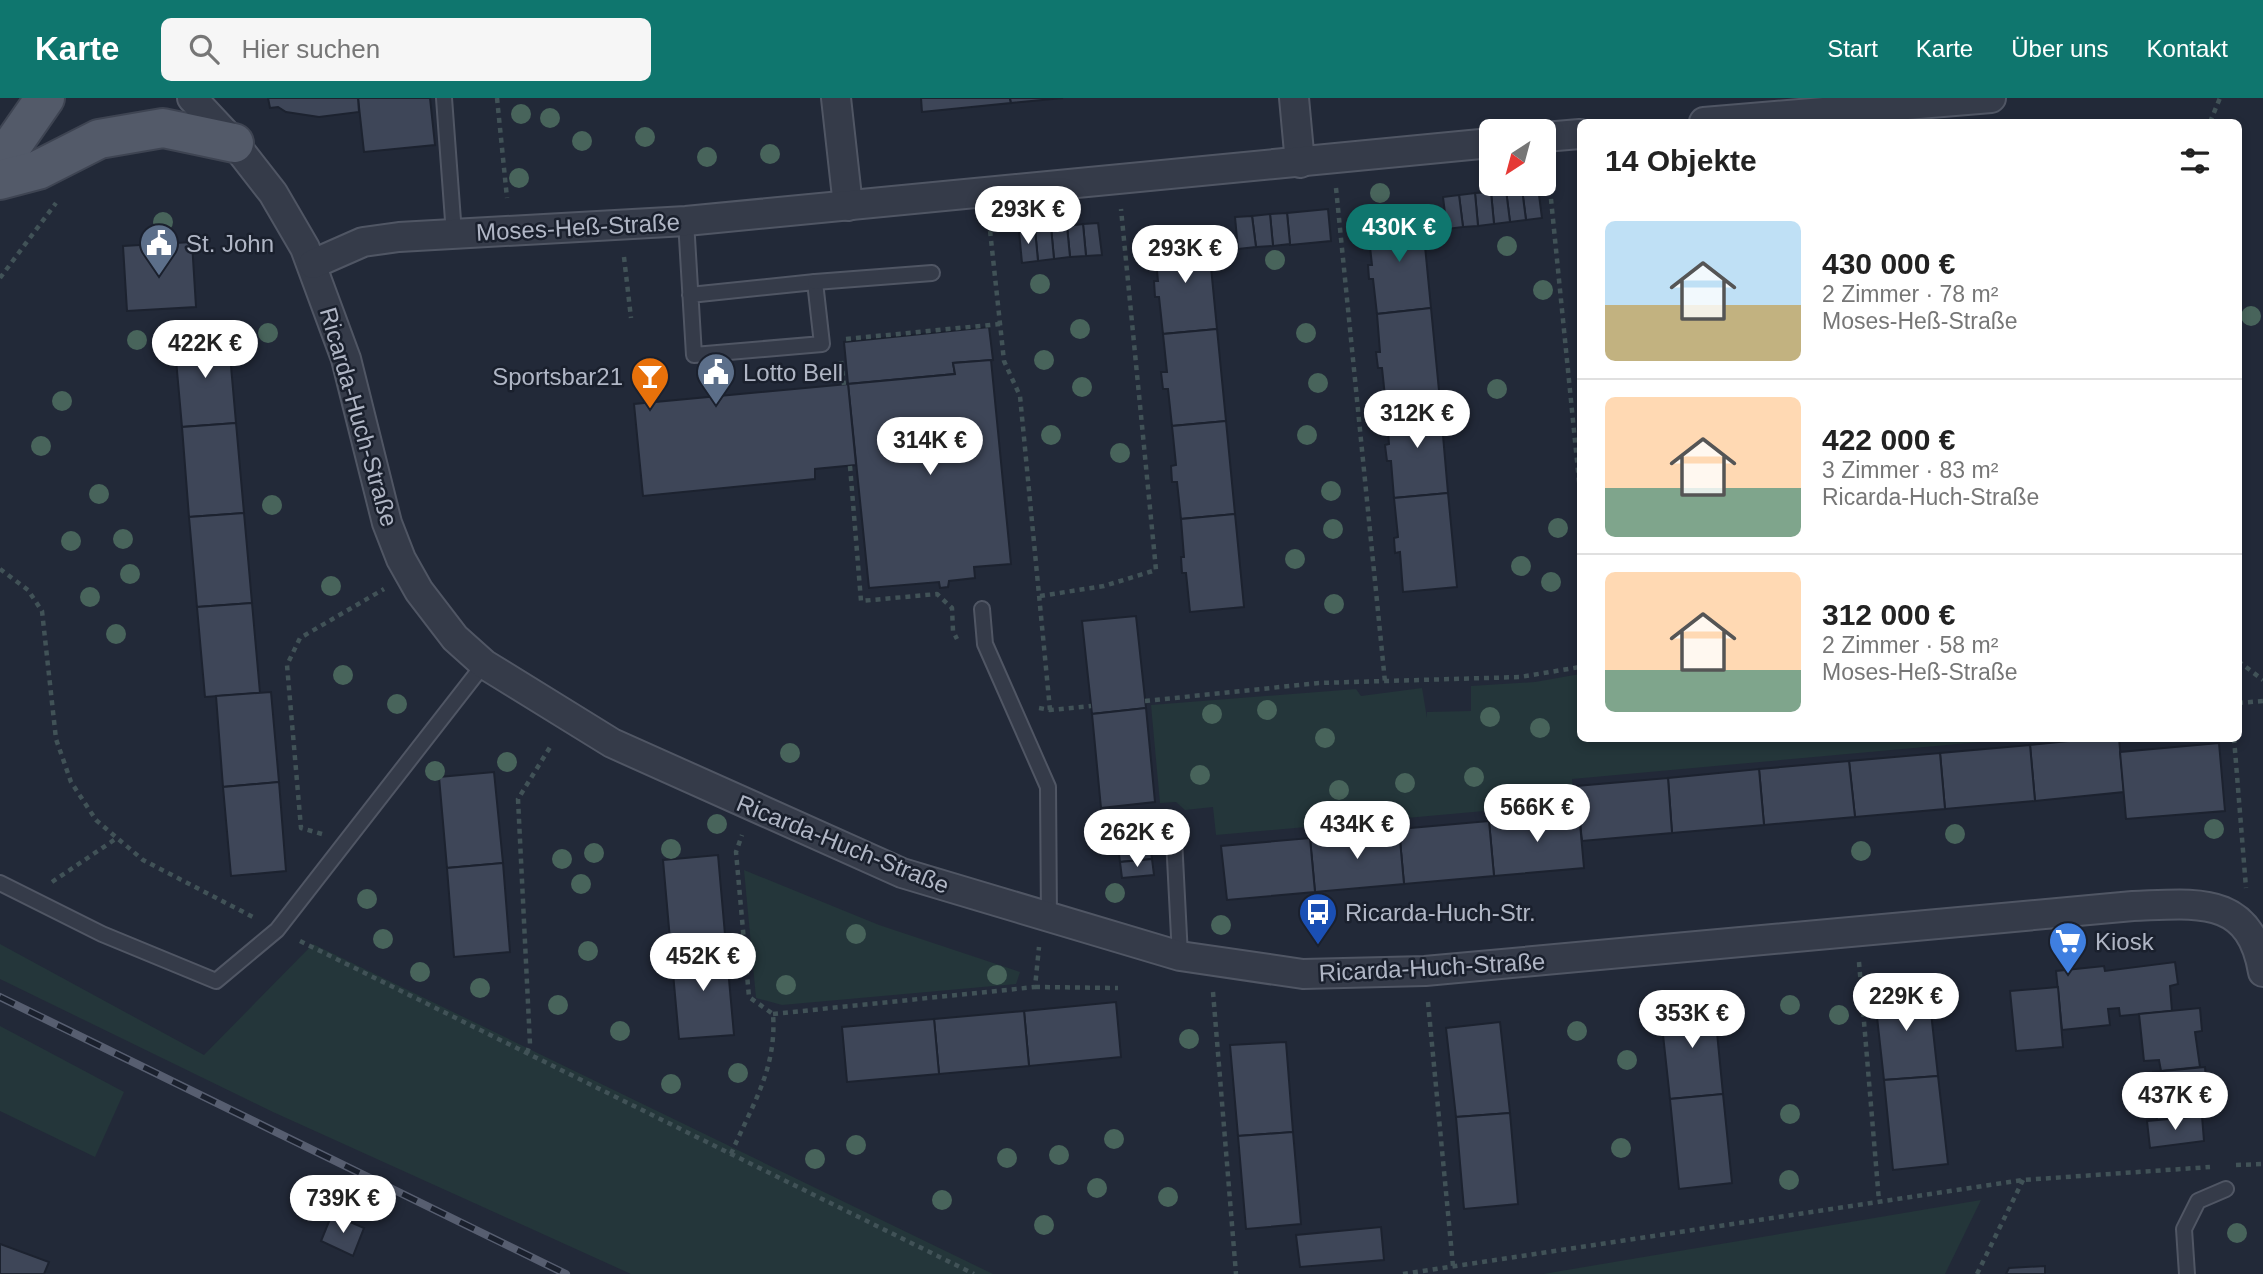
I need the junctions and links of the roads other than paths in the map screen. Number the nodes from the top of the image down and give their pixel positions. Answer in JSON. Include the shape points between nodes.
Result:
{"nodes":[{"id":1,"x":45,"y":98,"type":"edge"},
{"id":2,"x":191,"y":98,"type":"edge"},
{"id":3,"x":444,"y":98,"type":"edge"},
{"id":4,"x":836,"y":98,"type":"edge"},
{"id":5,"x":1294,"y":98,"type":"edge"},
{"id":6,"x":1991,"y":98,"type":"edge"},
{"id":7,"x":1756,"y":108,"type":"edge"},
{"id":8,"x":1715,"y":119,"type":"edge"},
{"id":9,"x":1577,"y":134,"type":"edge"},
{"id":10,"x":1556,"y":136,"type":"edge"},
{"id":11,"x":234,"y":142,"type":"junction"},
{"id":12,"x":1479,"y":144,"type":"edge"},
{"id":13,"x":0,"y":163,"type":"edge"},
{"id":14,"x":1300,"y":163,"type":"junction"},
{"id":15,"x":0,"y":180,"type":"edge"},
{"id":16,"x":848,"y":206,"type":"junction"},
{"id":17,"x":686,"y":221,"type":"junction"},
{"id":18,"x":454,"y":234,"type":"junction"},
{"id":19,"x":313,"y":264,"type":"junction"},
{"id":20,"x":932,"y":273,"type":"dead end"},
{"id":21,"x":815,"y":282,"type":"junction"},
{"id":22,"x":690,"y":295,"type":"junction"},
{"id":23,"x":982,"y":609,"type":"dead end"},
{"id":24,"x":484,"y":664,"type":"junction"},
{"id":25,"x":1173,"y":818,"type":"dead end"},
{"id":26,"x":0,"y":883,"type":"edge"},
{"id":27,"x":1049,"y":919,"type":"junction"},
{"id":28,"x":2257,"y":927,"type":"edge"},
{"id":29,"x":1180,"y":956,"type":"junction"},
{"id":30,"x":2263,"y":972,"type":"edge"},
{"id":31,"x":2226,"y":1189,"type":"dead end"},
{"id":32,"x":2187,"y":1274,"type":"edge"}],
"edges":[{"from":1,"to":13,"type":"main road"},
{"from":2,"to":11,"type":"street","name":"Ricarda-Huch-Straße"},
{"from":3,"to":18,"type":"lane"},
{"from":4,"to":16,"type":"street"},
{"from":5,"to":14,"type":"street"},
{"from":6,"to":7,"type":"street"},
{"from":7,"to":8,"type":"street"},
{"from":9,"to":10,"type":"street"},
{"from":11,"to":15,"type":"main road","via":[[163,128],[137,132],[99,139],[38,170]]},
{"from":11,"to":19,"type":"street","name":"Ricarda-Huch-Straße","via":[[273,192]]},
{"from":12,"to":14,"type":"street","name":"Moses-Heß-Straße"},
{"from":14,"to":16,"type":"street","name":"Moses-Heß-Straße"},
{"from":16,"to":17,"type":"street","name":"Moses-Heß-Straße"},
{"from":17,"to":18,"type":"street","name":"Moses-Heß-Straße"},
{"from":17,"to":22,"type":"lane"},
{"from":18,"to":19,"type":"street","name":"Moses-Heß-Straße","via":[[363,242]]},
{"from":19,"to":24,"type":"street","name":"Ricarda-Huch-Straße","via":[[346,359],[387,523],[409,574],[455,638]]},
{"from":20,"to":21,"type":"lane"},
{"from":21,"to":22,"type":"lane"},
{"from":21,"to":22,"type":"lane","via":[[822,344],[694,355]]},
{"from":23,"to":27,"type":"lane","via":[[985,644],[1048,787]]},
{"from":24,"to":26,"type":"lane","via":[[277,930],[216,981],[102,934]]},
{"from":24,"to":27,"type":"street","name":"Ricarda-Huch-Straße","via":[[612,743],[753,808],[902,873]]},
{"from":25,"to":29,"type":"lane"},
{"from":27,"to":29,"type":"street","name":"Ricarda-Huch-Straße"},
{"from":28,"to":29,"type":"street","name":"Ricarda-Huch-Straße","via":[[2210,907],[2186,904],[1425,971],[1303,974]]},
{"from":28,"to":30,"type":"street"},
{"from":31,"to":32,"type":"lane","via":[[2198,1200],[2184,1228]]}]}
